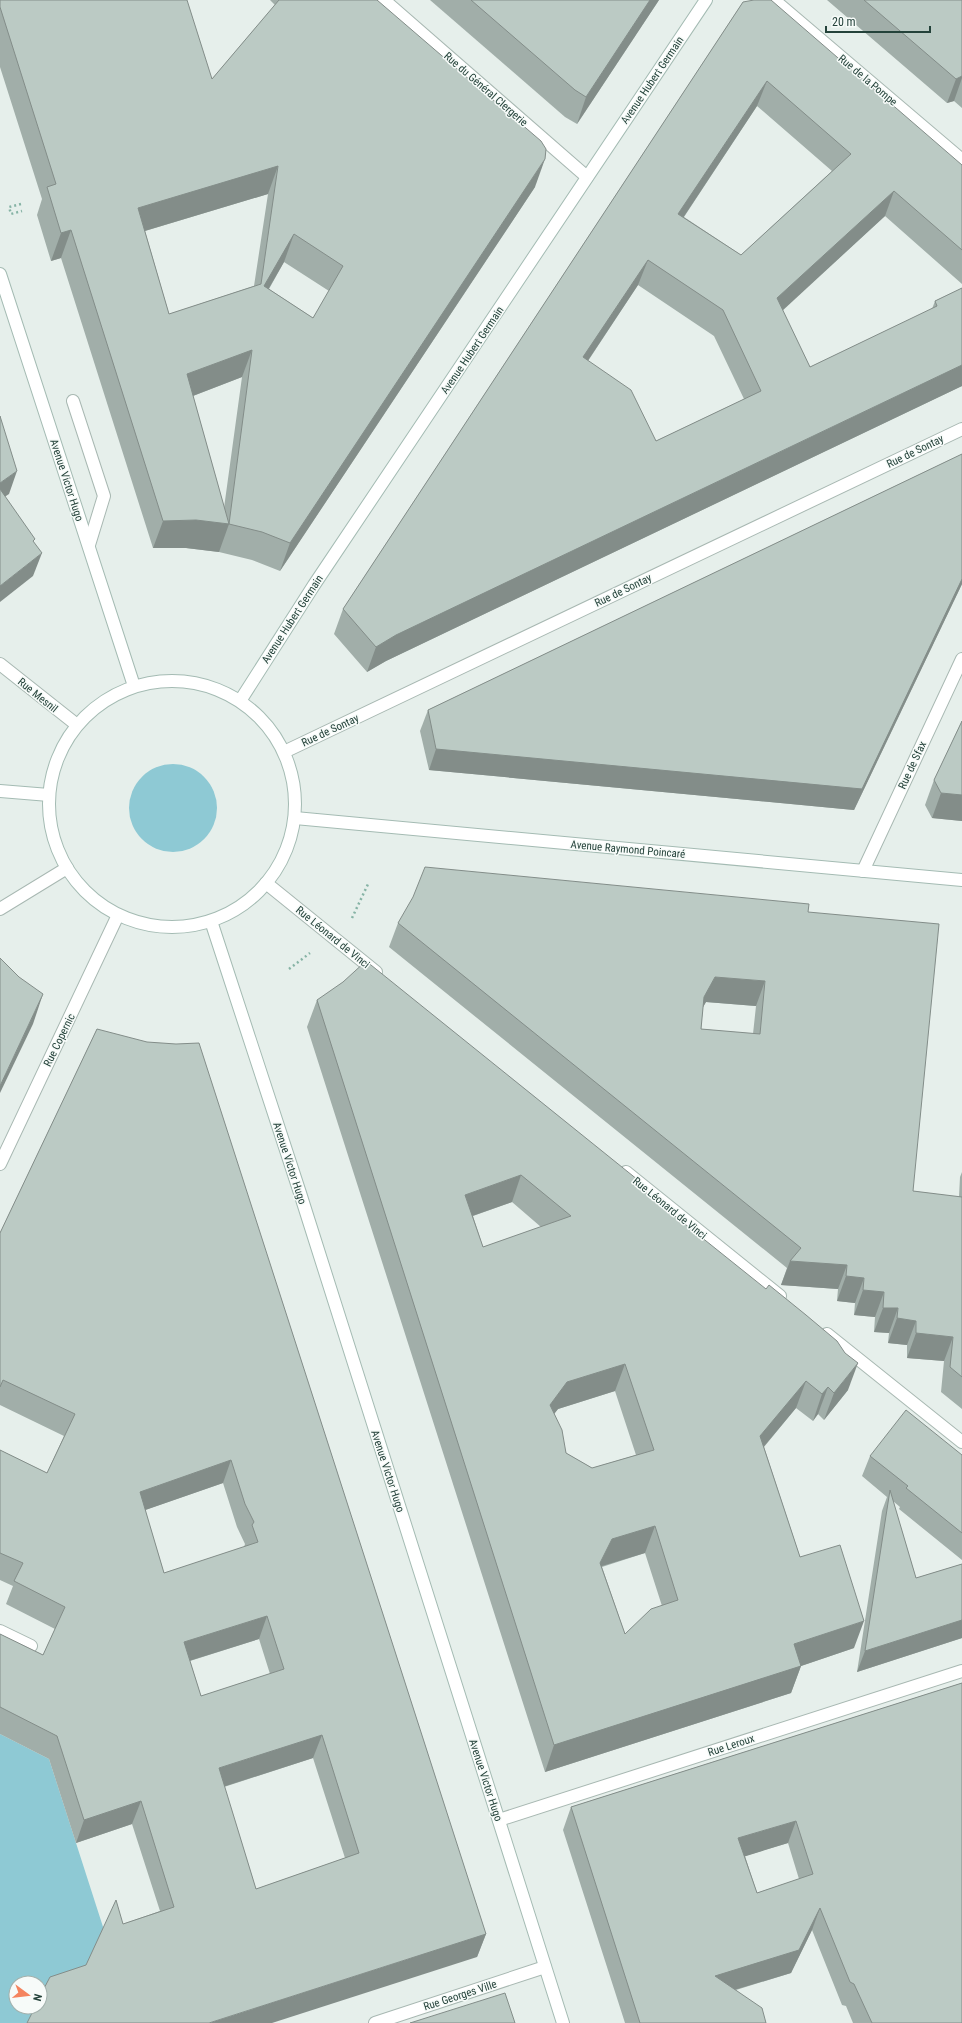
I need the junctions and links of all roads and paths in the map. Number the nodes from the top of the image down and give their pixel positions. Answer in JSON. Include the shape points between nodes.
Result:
{"nodes":[{"id":1,"x":384,"y":0,"type":"edge"},
{"id":2,"x":706,"y":0,"type":"edge"},
{"id":3,"x":774,"y":0,"type":"edge"},
{"id":4,"x":962,"y":160,"type":"edge"},
{"id":5,"x":587,"y":177,"type":"junction"},
{"id":6,"x":20,"y":204,"type":"dead end"},
{"id":7,"x":22,"y":211,"type":"dead end"},
{"id":8,"x":0,"y":274,"type":"edge"},
{"id":9,"x":73,"y":401,"type":"dead end"},
{"id":10,"x":962,"y":429,"type":"edge"},
{"id":11,"x":89,"y":545,"type":"junction"},
{"id":12,"x":962,"y":659,"type":"edge"},
{"id":13,"x":0,"y":664,"type":"edge"},
{"id":14,"x":134,"y":686,"type":"junction"},
{"id":15,"x":240,"y":701,"type":"junction"},
{"id":16,"x":77,"y":725,"type":"junction"},
{"id":17,"x":284,"y":752,"type":"junction"},
{"id":18,"x":0,"y":791,"type":"edge"},
{"id":19,"x":49,"y":795,"type":"junction"},
{"id":20,"x":295,"y":818,"type":"junction"},
{"id":21,"x":67,"y":868,"type":"junction"},
{"id":22,"x":863,"y":871,"type":"junction"},
{"id":23,"x":962,"y":880,"type":"edge"},
{"id":24,"x":369,"y":882,"type":"dead end"},
{"id":25,"x":266,"y":883,"type":"junction"},
{"id":26,"x":0,"y":909,"type":"edge"},
{"id":27,"x":118,"y":915,"type":"junction"},
{"id":28,"x":352,"y":918,"type":"dead end"},
{"id":29,"x":211,"y":920,"type":"junction"},
{"id":30,"x":310,"y":953,"type":"dead end"},
{"id":31,"x":290,"y":969,"type":"dead end"},
{"id":32,"x":388,"y":981,"type":"edge"},
{"id":33,"x":0,"y":1164,"type":"edge"},
{"id":34,"x":619,"y":1166,"type":"edge"},
{"id":35,"x":787,"y":1302,"type":"edge"},
{"id":36,"x":818,"y":1327,"type":"edge"},
{"id":37,"x":962,"y":1442,"type":"edge"},
{"id":38,"x":0,"y":1631,"type":"edge"},
{"id":39,"x":31,"y":1646,"type":"dead end"},
{"id":40,"x":962,"y":1671,"type":"edge"},
{"id":41,"x":499,"y":1820,"type":"junction"},
{"id":42,"x":545,"y":1967,"type":"junction"},
{"id":43,"x":375,"y":2023,"type":"edge"},
{"id":44,"x":563,"y":2023,"type":"edge"}],
"edges":[{"from":1,"to":5,"type":"street","name":"Rue du Général Clergerie"},
{"from":2,"to":5,"type":"street","name":"Avenue Hubert Germain"},
{"from":3,"to":4,"type":"street","name":"Rue de la Pompe"},
{"from":5,"to":15,"type":"street","name":"Avenue Hubert Germain","via":[[314,585]]},
{"from":6,"to":7,"type":"path","via":[[9,207],[11,214]]},
{"from":8,"to":11,"type":"street","name":"Avenue Victor Hugo"},
{"from":9,"to":11,"type":"street","via":[[104,496]]},
{"from":10,"to":17,"type":"street","name":"Rue de Sontay"},
{"from":11,"to":14,"type":"street","name":"Avenue Victor Hugo"},
{"from":12,"to":22,"type":"street","name":"Rue de Sfax"},
{"from":13,"to":16,"type":"street","name":"Rue Mesnil"},
{"from":14,"to":15,"type":"street","via":[[159,681],[186,681],[215,688]]},
{"from":14,"to":16,"type":"street","via":[[104,701]]},
{"from":15,"to":17,"type":"street","via":[[267,725]]},
{"from":16,"to":19,"type":"street","via":[[58,757]]},
{"from":17,"to":20,"type":"street","via":[[293,781]]},
{"from":18,"to":19,"type":"street"},
{"from":19,"to":21,"type":"street","via":[[53,835]]},
{"from":20,"to":22,"type":"street","name":"Avenue Raymond Poincaré"},
{"from":20,"to":25,"type":"street","via":[[284,854]]},
{"from":21,"to":26,"type":"street"},
{"from":21,"to":27,"type":"street","via":[[90,896]]},
{"from":22,"to":23,"type":"street","name":"Avenue Raymond Poincaré"},
{"from":24,"to":28,"type":"path"},
{"from":25,"to":29,"type":"street","via":[[241,906]]},
{"from":25,"to":32,"type":"street","name":"Rue Léonard de Vinci"},
{"from":27,"to":29,"type":"street","via":[[143,924],[167,927],[191,926]]},
{"from":27,"to":33,"type":"street","name":"Rue Copernic"},
{"from":29,"to":41,"type":"street","name":"Avenue Victor Hugo"},
{"from":30,"to":31,"type":"path"},
{"from":34,"to":35,"type":"street","name":"Rue Léonard de Vinci"},
{"from":36,"to":37,"type":"street"},
{"from":38,"to":39,"type":"street"},
{"from":40,"to":41,"type":"street","name":"Rue Leroux"},
{"from":41,"to":42,"type":"street","name":"Avenue Victor Hugo"},
{"from":42,"to":43,"type":"street","name":"Rue Georges Ville"},
{"from":42,"to":44,"type":"street","name":"Avenue Victor Hugo"}]}
